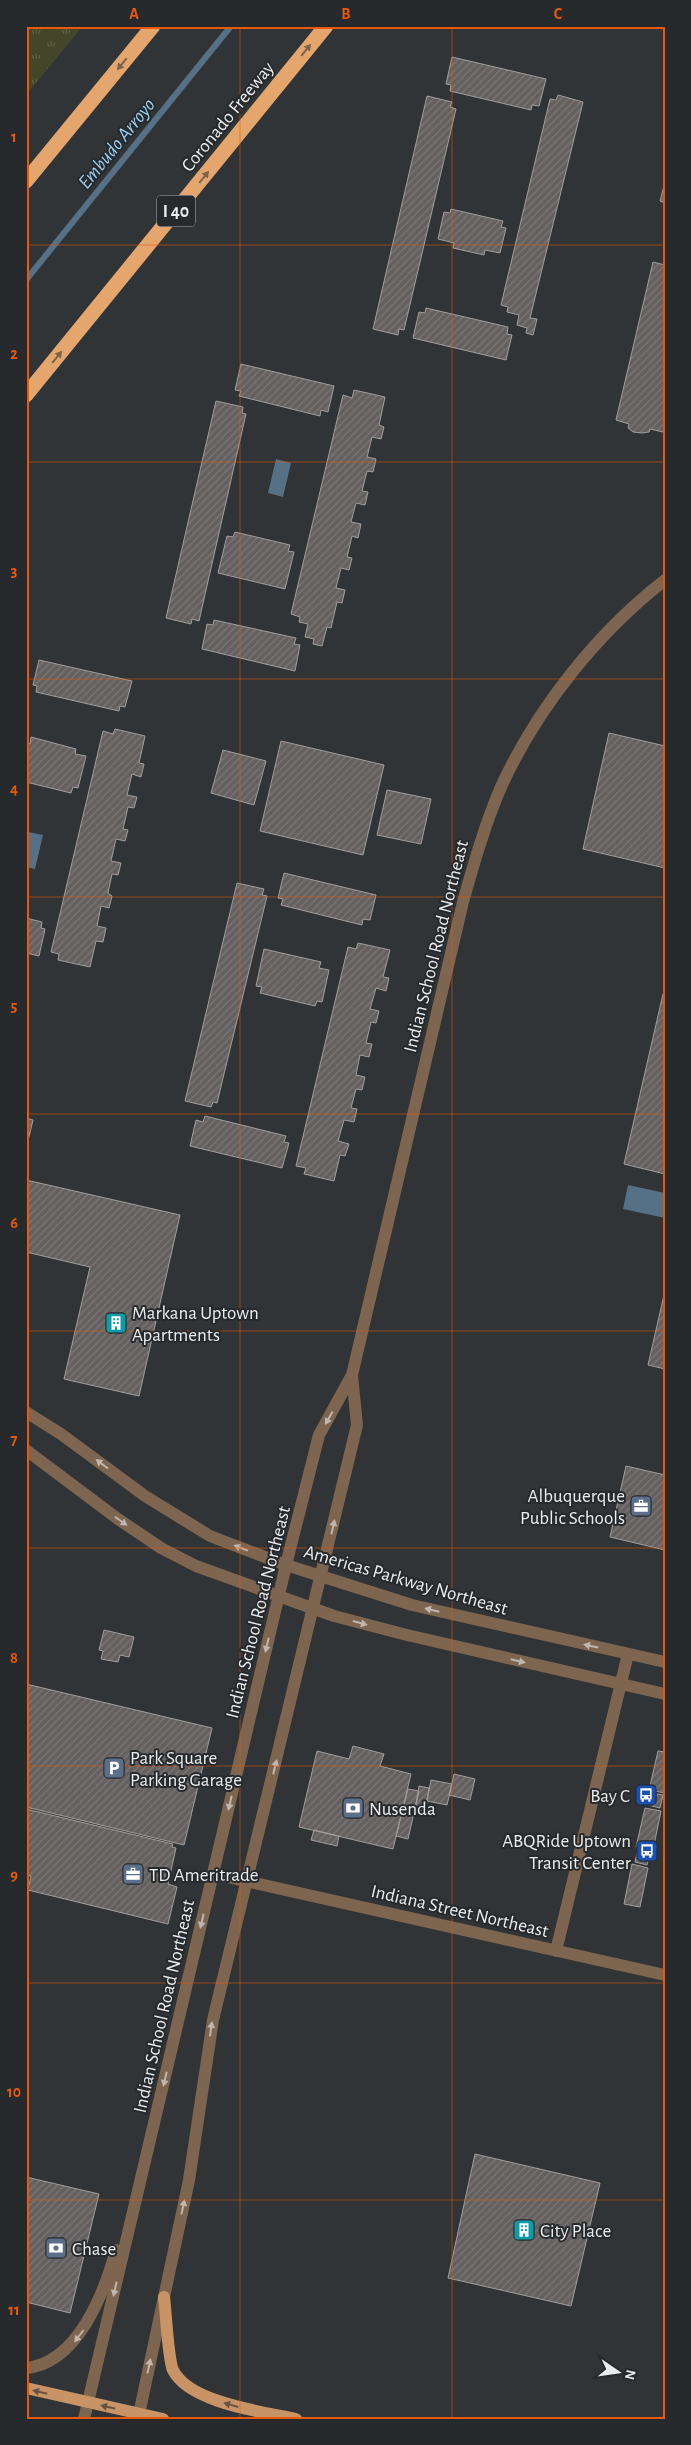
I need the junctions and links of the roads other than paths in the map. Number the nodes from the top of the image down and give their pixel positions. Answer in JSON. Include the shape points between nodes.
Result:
{"nodes":[{"id":1,"x":153,"y":26,"type":"edge"},
{"id":2,"x":326,"y":26,"type":"edge"},
{"id":3,"x":26,"y":181,"type":"edge"},
{"id":4,"x":26,"y":395,"type":"edge"},
{"id":5,"x":665,"y":580,"type":"edge"},
{"id":6,"x":352,"y":1375,"type":"junction"},
{"id":7,"x":26,"y":1412,"type":"edge"},
{"id":8,"x":26,"y":1450,"type":"edge"},
{"id":9,"x":286,"y":1565,"type":"junction"},
{"id":10,"x":322,"y":1575,"type":"junction"},
{"id":11,"x":279,"y":1597,"type":"junction"},
{"id":12,"x":313,"y":1609,"type":"junction"},
{"id":13,"x":628,"y":1654,"type":"junction"},
{"id":14,"x":665,"y":1662,"type":"edge"},
{"id":15,"x":620,"y":1684,"type":"junction"},
{"id":16,"x":665,"y":1694,"type":"edge"},
{"id":17,"x":214,"y":1874,"type":"junction"},
{"id":18,"x":247,"y":1882,"type":"junction"},
{"id":19,"x":556,"y":1951,"type":"junction"},
{"id":20,"x":665,"y":1976,"type":"edge"},
{"id":21,"x":142,"y":2177,"type":"junction"},
{"id":22,"x":164,"y":2298,"type":"junction"},
{"id":23,"x":26,"y":2368,"type":"edge"},
{"id":24,"x":26,"y":2388,"type":"edge"},
{"id":25,"x":88,"y":2402,"type":"junction"},
{"id":26,"x":138,"y":2416,"type":"edge"},
{"id":27,"x":84,"y":2419,"type":"edge"},
{"id":28,"x":163,"y":2419,"type":"edge"},
{"id":29,"x":296,"y":2419,"type":"edge"}],
"edges":[{"from":1,"to":3,"type":"highway","one_way":true},
{"from":4,"to":2,"type":"highway","name":"Coronado Freeway","number":"I 40","one_way":true},
{"from":5,"to":6,"type":"street","name":"Indian School Road Northeast","via":[[607,632],[566,680],[532,732],[498,795],[480,841],[463,902]]},
{"from":6,"to":9,"type":"street","name":"Indian School Road Northeast","one_way":true,"via":[[319,1435]]},
{"from":10,"to":6,"type":"street","name":"Indian School Road Northeast","one_way":true,"via":[[357,1425]]},
{"from":9,"to":7,"type":"street","name":"Americas Parkway Northeast","one_way":true,"via":[[210,1536],[177,1518]]},
{"from":8,"to":11,"type":"street","one_way":true,"via":[[161,1548],[196,1566]]},
{"from":9,"to":10,"type":"street","name":"Americas Parkway Northeast"},
{"from":9,"to":11,"type":"street","name":"Indian School Road Northeast"},
{"from":10,"to":12,"type":"street","name":"Indian School Road Northeast"},
{"from":13,"to":10,"type":"street","name":"Americas Parkway Northeast","one_way":true,"via":[[431,1610]]},
{"from":11,"to":12,"type":"street"},
{"from":11,"to":17,"type":"street","name":"Indian School Road Northeast","one_way":true},
{"from":12,"to":15,"type":"street","one_way":true,"via":[[407,1635]]},
{"from":18,"to":12,"type":"street","name":"Indian School Road Northeast","one_way":true},
{"from":13,"to":14,"type":"street","name":"Americas Parkway Northeast"},
{"from":13,"to":15,"type":"street"},
{"from":15,"to":16,"type":"street"},
{"from":15,"to":19,"type":"street"},
{"from":17,"to":18,"type":"street","name":"Indiana Street Northeast"},
{"from":17,"to":21,"type":"street","name":"Indian School Road Northeast","one_way":true},
{"from":18,"to":19,"type":"street","name":"Indiana Street Northeast"},
{"from":22,"to":18,"type":"street","name":"Indian School Road Northeast","one_way":true,"via":[[189,2180],[213,2020]]},
{"from":19,"to":20,"type":"street","name":"Indiana Street Northeast"},
{"from":21,"to":23,"type":"street","one_way":true,"via":[[112,2265],[84,2328],[72,2344],[54,2358]]},
{"from":21,"to":25,"type":"street","name":"Indian School Road Northeast","one_way":true},
{"from":26,"to":22,"type":"street","name":"Indian School Road Northeast","one_way":true},
{"from":29,"to":22,"type":"main road","one_way":true,"via":[[236,2406],[191,2390],[173,2370]]},
{"from":25,"to":24,"type":"main road","one_way":true},
{"from":26,"to":25,"type":"main road","one_way":true},
{"from":25,"to":27,"type":"street","name":"Indian School Road Northeast"},
{"from":26,"to":28,"type":"main road"}]}
